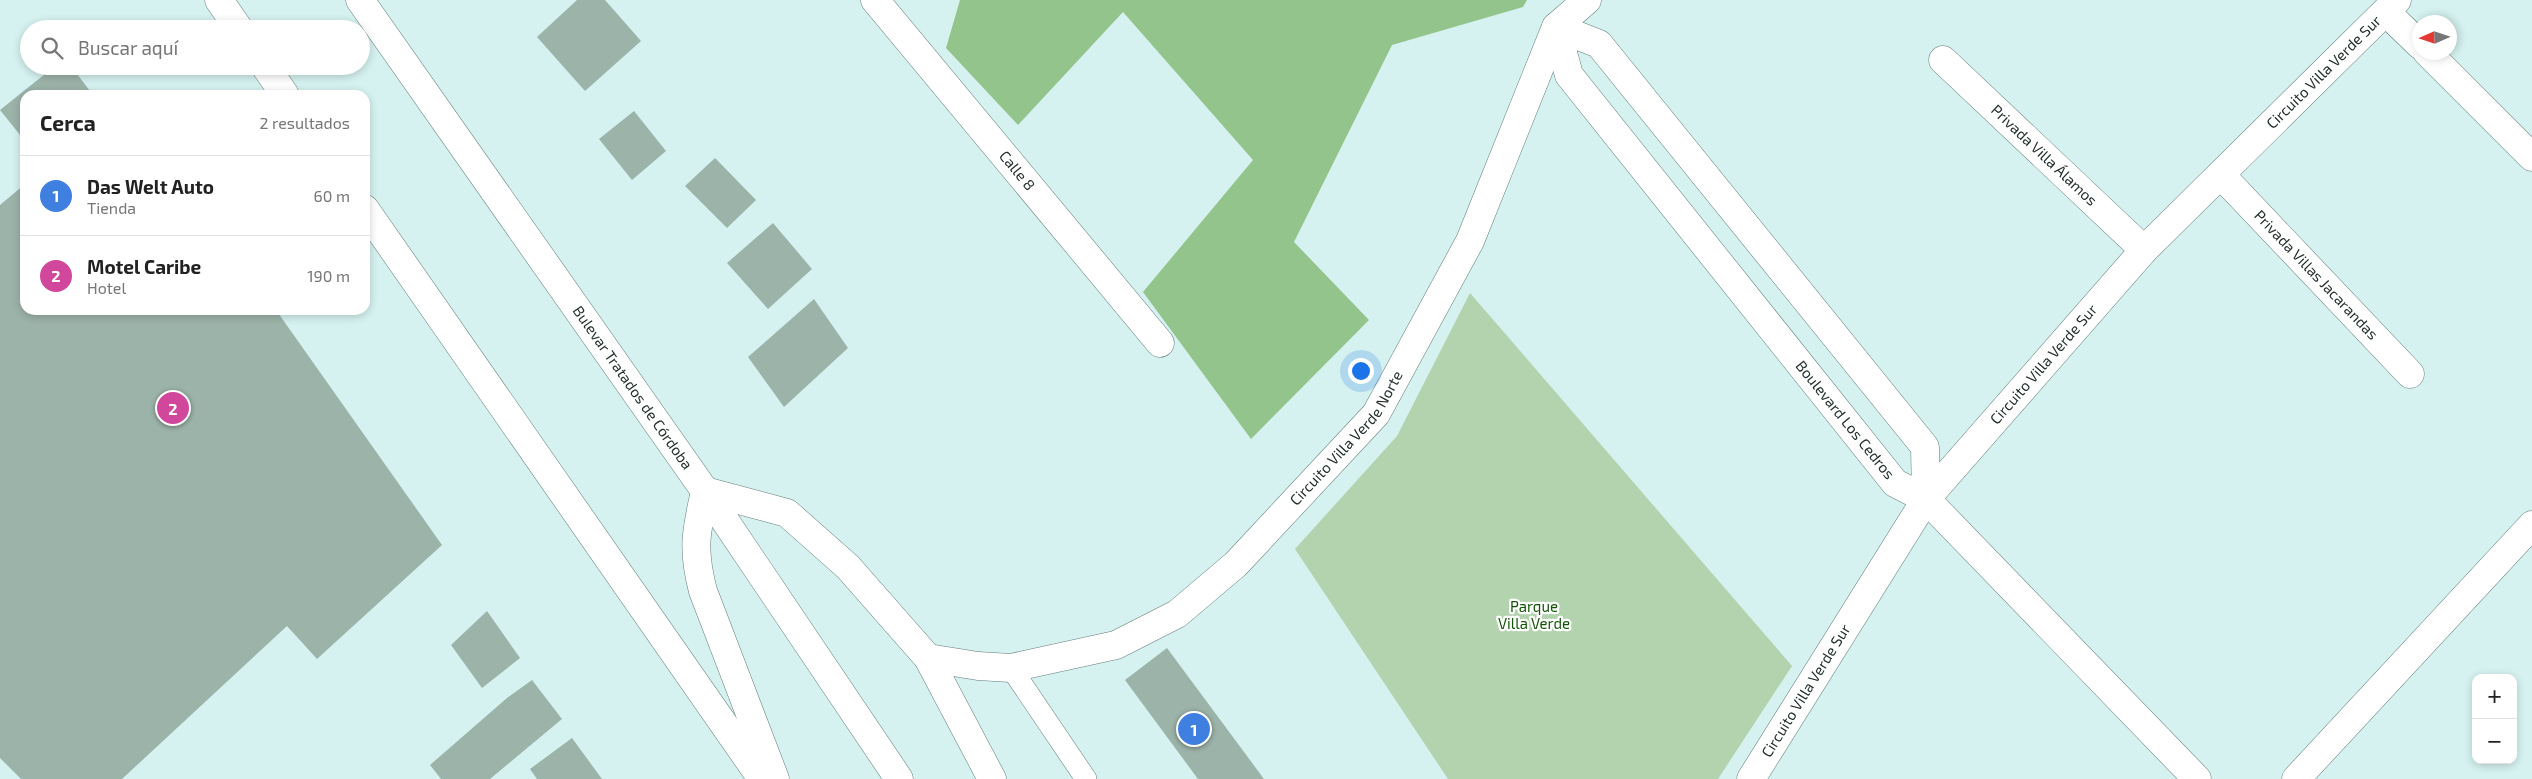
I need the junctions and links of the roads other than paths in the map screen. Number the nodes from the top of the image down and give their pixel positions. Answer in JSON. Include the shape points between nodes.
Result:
{"nodes":[{"id":1,"x":219,"y":0,"type":"edge"},
{"id":2,"x":360,"y":0,"type":"edge"},
{"id":3,"x":874,"y":0,"type":"edge"},
{"id":4,"x":1587,"y":0,"type":"edge"},
{"id":5,"x":2392,"y":6,"type":"edge"},
{"id":6,"x":233,"y":20,"type":"edge"},
{"id":7,"x":1556,"y":27,"type":"junction"},
{"id":8,"x":2412,"y":34,"type":"edge"},
{"id":9,"x":1943,"y":60,"type":"dead end"},
{"id":10,"x":2435,"y":60,"type":"edge"},
{"id":11,"x":271,"y":75,"type":"edge"},
{"id":12,"x":282,"y":90,"type":"edge"},
{"id":13,"x":2532,"y":157,"type":"edge"},
{"id":14,"x":2222,"y":175,"type":"junction"},
{"id":15,"x":370,"y":216,"type":"edge"},
{"id":16,"x":2144,"y":250,"type":"junction"},
{"id":17,"x":1160,"y":342,"type":"dead end"},
{"id":18,"x":2410,"y":374,"type":"dead end"},
{"id":19,"x":705,"y":491,"type":"junction"},
{"id":20,"x":1926,"y":499,"type":"junction"},
{"id":21,"x":2532,"y":525,"type":"edge"},
{"id":22,"x":928,"y":658,"type":"junction"},
{"id":23,"x":1012,"y":668,"type":"junction"},
{"id":24,"x":762,"y":779,"type":"edge"},
{"id":25,"x":775,"y":779,"type":"edge"},
{"id":26,"x":899,"y":779,"type":"edge"},
{"id":27,"x":992,"y":779,"type":"edge"},
{"id":28,"x":1086,"y":779,"type":"edge"},
{"id":29,"x":1751,"y":779,"type":"edge"},
{"id":30,"x":2197,"y":779,"type":"edge"},
{"id":31,"x":2296,"y":779,"type":"edge"}],
"edges":[{"from":1,"to":6,"type":"street"},
{"from":2,"to":19,"type":"street","name":"Bulevar Tratados de Córdoba"},
{"from":3,"to":17,"type":"street","name":"Calle 8"},
{"from":4,"to":7,"type":"street","name":"Circuito Villa Verde Norte"},
{"from":5,"to":8,"type":"street"},
{"from":5,"to":14,"type":"street","name":"Circuito Villa Verde Sur"},
{"from":7,"to":20,"type":"street","name":"Boulevard Los Cedros","via":[[1569,75],[1895,483]]},
{"from":7,"to":20,"type":"street","via":[[1599,44],[1925,447]]},
{"from":7,"to":23,"type":"street","name":"Circuito Villa Verde Norte","via":[[1470,241],[1376,414],[1236,564],[1177,614],[1116,645]]},
{"from":9,"to":16,"type":"street","name":"Privada Villa Álamos"},
{"from":10,"to":13,"type":"street"},
{"from":11,"to":12,"type":"street"},
{"from":14,"to":16,"type":"street","name":"Circuito Villa Verde Sur"},
{"from":14,"to":18,"type":"street","name":"Privada Villas Jacarandas"},
{"from":15,"to":24,"type":"street"},
{"from":16,"to":20,"type":"street","name":"Circuito Villa Verde Sur"},
{"from":19,"to":22,"type":"street","via":[[787,513],[848,567]]},
{"from":19,"to":25,"type":"street","via":[[696,531],[695,562],[703,591]]},
{"from":19,"to":26,"type":"street","name":"Bulevar Tratados de Córdoba"},
{"from":20,"to":29,"type":"street","name":"Circuito Villa Verde Sur"},
{"from":20,"to":30,"type":"street","name":"Boulevard Los Cedros"},
{"from":21,"to":31,"type":"street"},
{"from":22,"to":23,"type":"street","name":"Circuito Villa Verde Norte"},
{"from":22,"to":27,"type":"street"},
{"from":23,"to":28,"type":"lane"}]}
